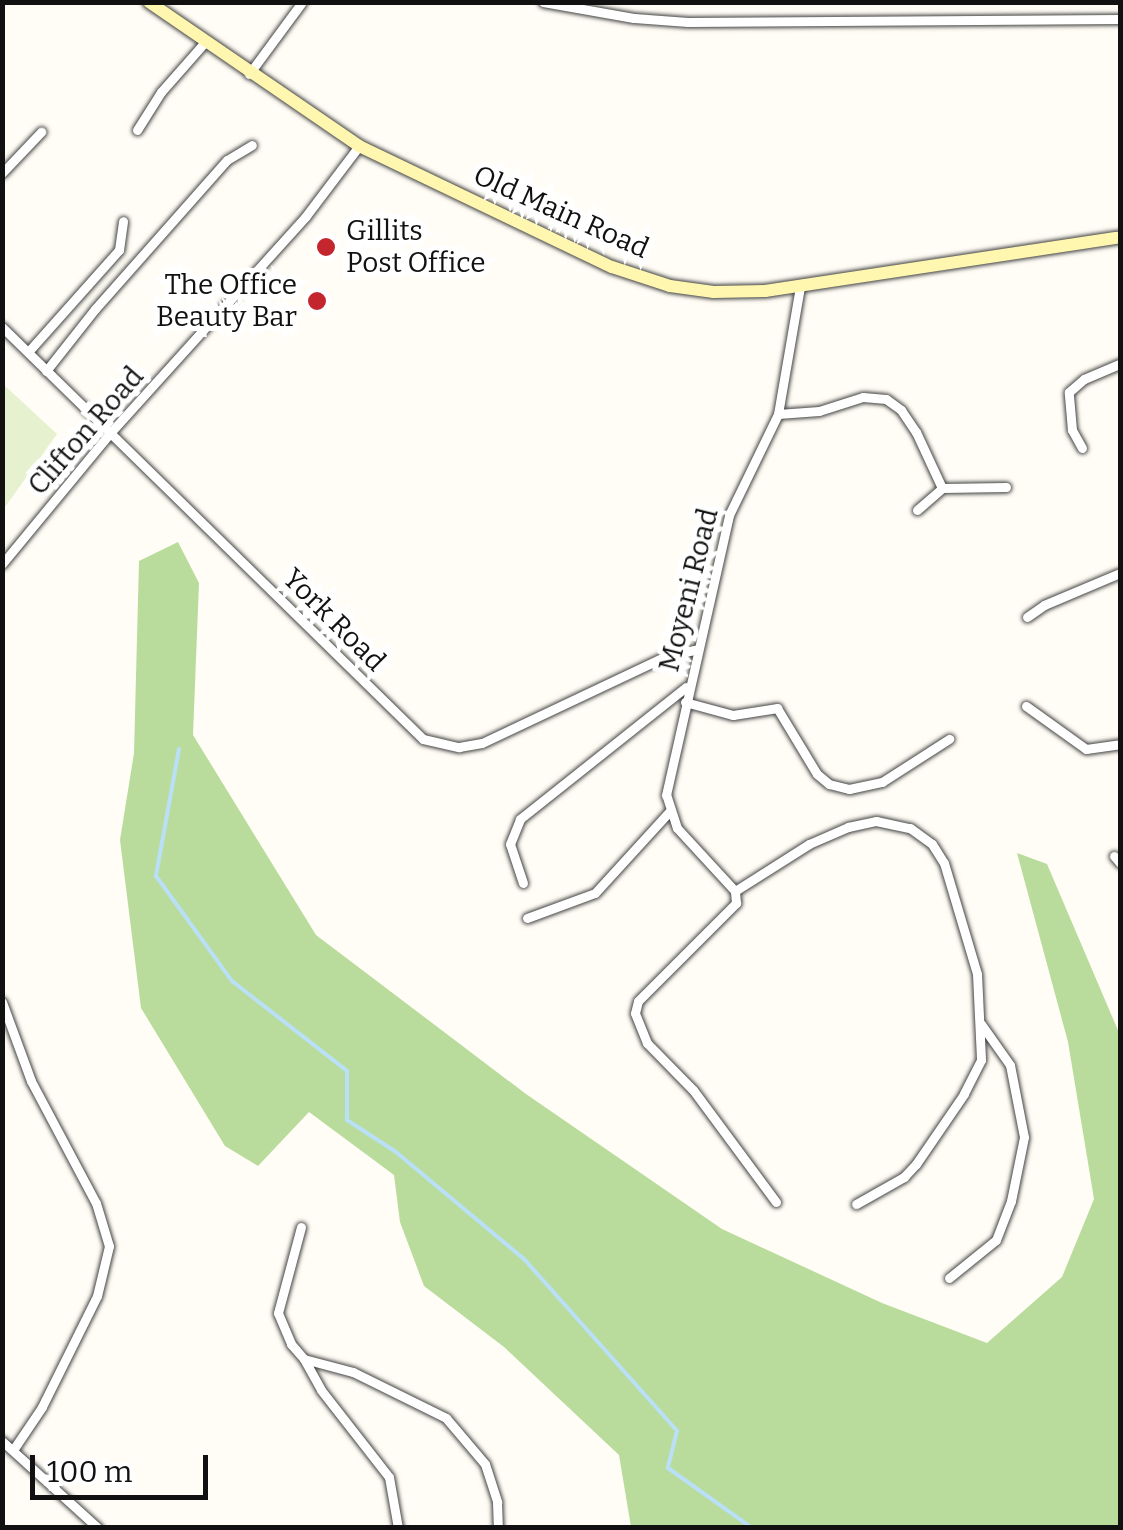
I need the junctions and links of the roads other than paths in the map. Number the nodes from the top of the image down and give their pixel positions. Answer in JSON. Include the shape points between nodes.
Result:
{"nodes":[{"id":1,"x":149,"y":2,"type":"edge"},
{"id":2,"x":302,"y":2,"type":"edge"},
{"id":3,"x":543,"y":2,"type":"edge"},
{"id":4,"x":1120,"y":19,"type":"edge"},
{"id":5,"x":205,"y":42,"type":"junction"},
{"id":6,"x":249,"y":74,"type":"junction"},
{"id":7,"x":137,"y":130,"type":"dead end"},
{"id":8,"x":41,"y":132,"type":"dead end"},
{"id":9,"x":252,"y":146,"type":"dead end"},
{"id":10,"x":360,"y":146,"type":"junction"},
{"id":11,"x":2,"y":173,"type":"edge"},
{"id":12,"x":123,"y":222,"type":"dead end"},
{"id":13,"x":1120,"y":237,"type":"edge"},
{"id":14,"x":800,"y":287,"type":"junction"},
{"id":15,"x":2,"y":327,"type":"edge"},
{"id":16,"x":28,"y":352,"type":"junction"},
{"id":17,"x":1120,"y":364,"type":"edge"},
{"id":18,"x":46,"y":371,"type":"junction"},
{"id":19,"x":778,"y":414,"type":"junction"},
{"id":20,"x":111,"y":432,"type":"junction"},
{"id":21,"x":1082,"y":448,"type":"dead end"},
{"id":22,"x":1006,"y":487,"type":"dead end"},
{"id":23,"x":942,"y":488,"type":"junction"},
{"id":24,"x":917,"y":510,"type":"dead end"},
{"id":25,"x":2,"y":564,"type":"edge"},
{"id":26,"x":1120,"y":573,"type":"edge"},
{"id":27,"x":1027,"y":617,"type":"dead end"},
{"id":28,"x":695,"y":650,"type":"junction"},
{"id":29,"x":688,"y":686,"type":"junction"},
{"id":30,"x":684,"y":702,"type":"junction"},
{"id":31,"x":1026,"y":706,"type":"dead end"},
{"id":32,"x":949,"y":739,"type":"dead end"},
{"id":33,"x":1120,"y":744,"type":"edge"},
{"id":34,"x":669,"y":812,"type":"junction"},
{"id":35,"x":523,"y":884,"type":"dead end"},
{"id":36,"x":735,"y":891,"type":"junction"},
{"id":37,"x":527,"y":918,"type":"dead end"},
{"id":38,"x":2,"y":1002,"type":"edge"},
{"id":39,"x":981,"y":1024,"type":"junction"},
{"id":40,"x":776,"y":1202,"type":"dead end"},
{"id":41,"x":856,"y":1204,"type":"dead end"},
{"id":42,"x":301,"y":1227,"type":"dead end"},
{"id":43,"x":948,"y":1278,"type":"dead end"},
{"id":44,"x":304,"y":1359,"type":"junction"},
{"id":45,"x":2,"y":1440,"type":"edge"},
{"id":46,"x":13,"y":1450,"type":"junction"},
{"id":47,"x":98,"y":1528,"type":"edge"},
{"id":48,"x":398,"y":1528,"type":"edge"},
{"id":49,"x":498,"y":1528,"type":"edge"}],
"edges":[{"from":1,"to":5,"type":"street","name":"Old Main Road"},
{"from":2,"to":6,"type":"street"},
{"from":3,"to":4,"type":"street","via":[[688,22]]},
{"from":5,"to":6,"type":"street","name":"Old Main Road"},
{"from":5,"to":7,"type":"street"},
{"from":6,"to":10,"type":"street","name":"Old Main Road"},
{"from":8,"to":11,"type":"street"},
{"from":9,"to":18,"type":"street","via":[[228,160]]},
{"from":10,"to":14,"type":"street","name":"Old Main Road","via":[[642,278],[714,292]]},
{"from":10,"to":20,"type":"street","name":"Clifton Road","via":[[306,216]]},
{"from":12,"to":16,"type":"street","via":[[119,250]]},
{"from":13,"to":14,"type":"street","name":"Old Main Road"},
{"from":14,"to":19,"type":"street","name":"Moyeni Road"},
{"from":15,"to":16,"type":"street","name":"York Road"},
{"from":16,"to":18,"type":"street","name":"York Road"},
{"from":17,"to":21,"type":"street","via":[[1068,392],[1072,430]]},
{"from":18,"to":20,"type":"street","name":"York Road"},
{"from":19,"to":23,"type":"street","via":[[864,397],[886,399],[916,432]]},
{"from":19,"to":28,"type":"street","name":"Moyeni Road","via":[[729,516]]},
{"from":20,"to":25,"type":"street","name":"Clifton Road"},
{"from":20,"to":28,"type":"street","name":"York Road","via":[[428,741],[482,743],[669,655]]},
{"from":22,"to":23,"type":"street"},
{"from":23,"to":24,"type":"street"},
{"from":26,"to":27,"type":"street"},
{"from":28,"to":29,"type":"street","name":"Moyeni Road"},
{"from":29,"to":30,"type":"street","name":"Moyeni Road"},
{"from":29,"to":35,"type":"street","via":[[520,819],[510,844]]},
{"from":30,"to":32,"type":"street","via":[[733,715],[777,708],[817,774],[849,789],[882,782]]},
{"from":30,"to":34,"type":"street","name":"Moyeni Road","via":[[666,795]]},
{"from":31,"to":33,"type":"street","via":[[1083,748]]},
{"from":34,"to":36,"type":"street"},
{"from":34,"to":37,"type":"street","via":[[595,893]]},
{"from":36,"to":39,"type":"street","via":[[848,827],[883,820],[910,828],[944,863],[977,974]]},
{"from":36,"to":40,"type":"street","via":[[736,906],[638,1001],[636,1023]]},
{"from":38,"to":46,"type":"street","via":[[31,1081],[96,1203],[109,1246],[97,1296]]},
{"from":39,"to":41,"type":"street","via":[[979,1066],[920,1158],[904,1177]]},
{"from":39,"to":43,"type":"street","via":[[1010,1065],[1024,1137],[996,1240]]},
{"from":42,"to":44,"type":"street","via":[[278,1313]]},
{"from":44,"to":48,"type":"street","via":[[389,1477]]},
{"from":44,"to":49,"type":"street","via":[[353,1372],[446,1418],[485,1464]]},
{"from":45,"to":46,"type":"street"},
{"from":46,"to":47,"type":"street"}]}
